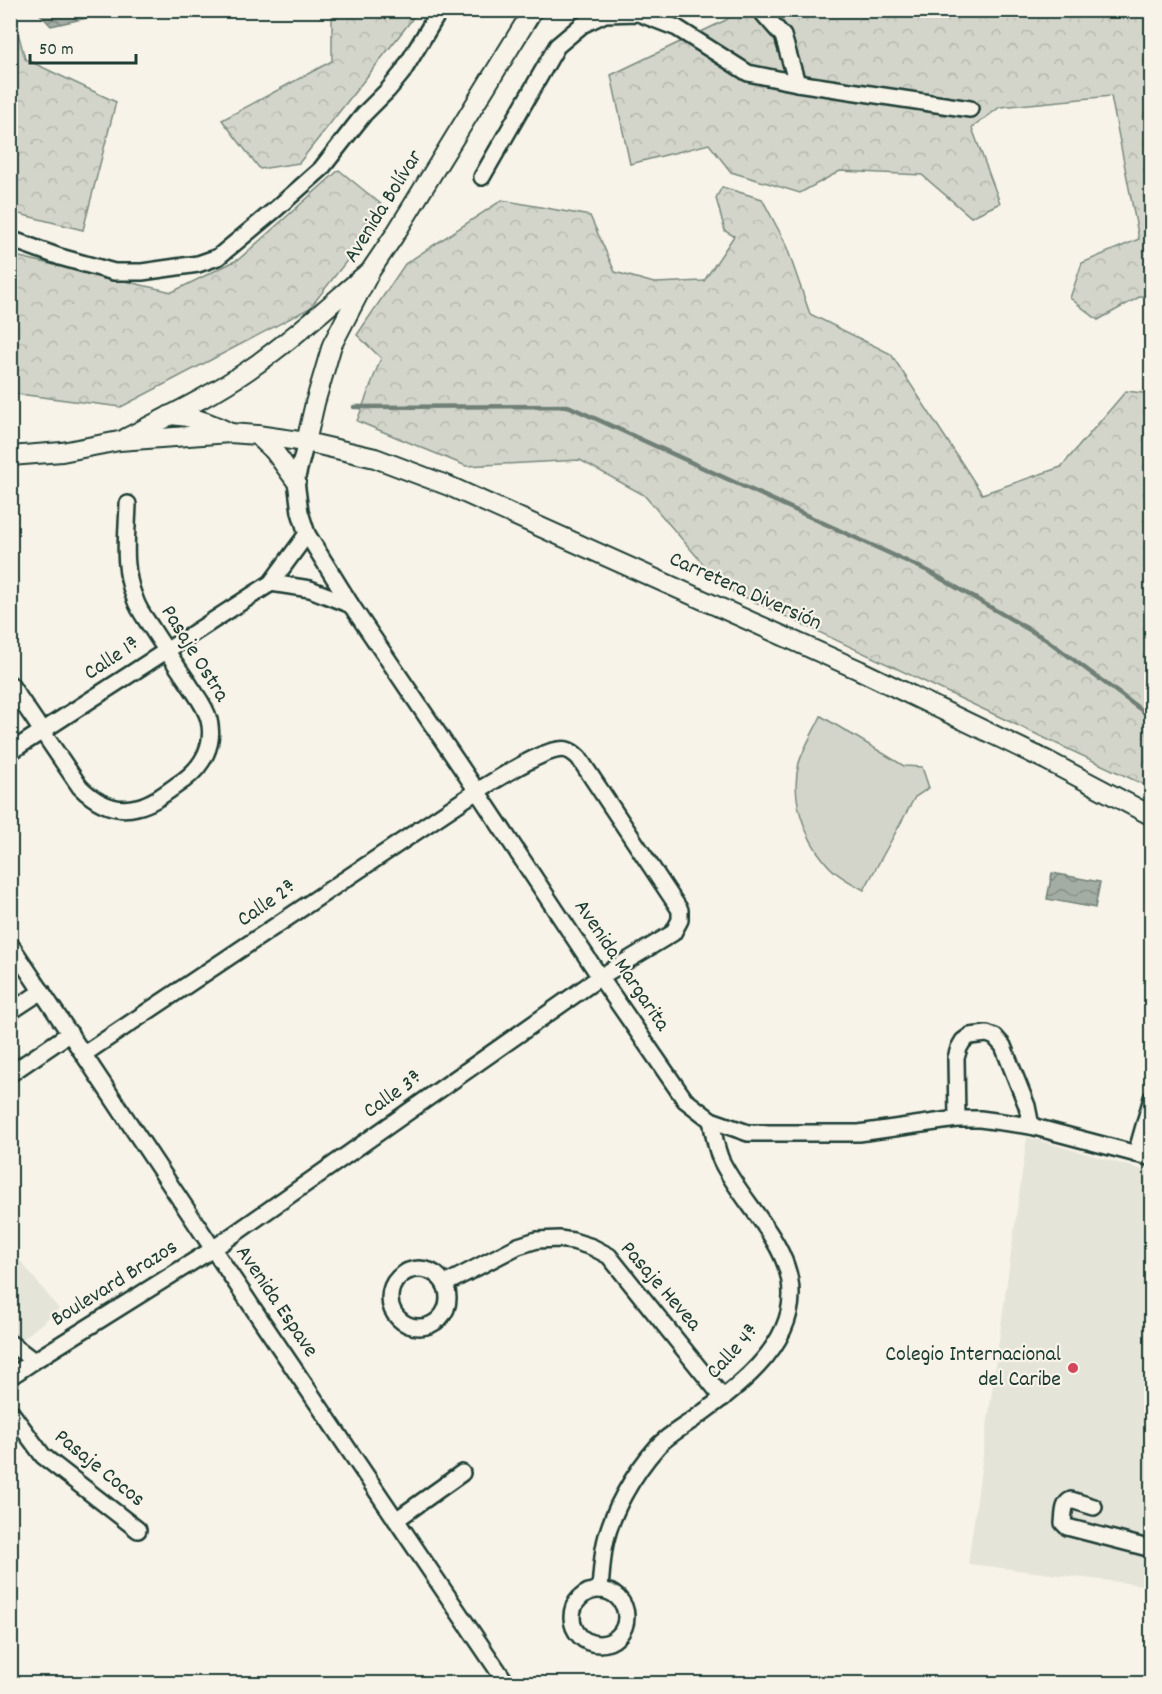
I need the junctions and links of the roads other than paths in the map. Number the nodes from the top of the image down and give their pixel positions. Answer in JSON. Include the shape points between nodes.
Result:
{"nodes":[{"id":1,"x":440,"y":10,"type":"edge"},
{"id":2,"x":533,"y":10,"type":"edge"},
{"id":3,"x":760,"y":10,"type":"edge"},
{"id":4,"x":797,"y":83,"type":"junction"},
{"id":5,"x":970,"y":109,"type":"dead end"},
{"id":6,"x":482,"y":177,"type":"dead end"},
{"id":7,"x":10,"y":239,"type":"edge"},
{"id":8,"x":371,"y":270,"type":"junction"},
{"id":9,"x":170,"y":415,"type":"junction"},
{"id":10,"x":230,"y":434,"type":"junction"},
{"id":11,"x":257,"y":435,"type":"junction"},
{"id":12,"x":119,"y":441,"type":"junction"},
{"id":13,"x":306,"y":442,"type":"junction"},
{"id":14,"x":10,"y":456,"type":"edge"},
{"id":15,"x":296,"y":481,"type":"junction"},
{"id":16,"x":128,"y":504,"type":"dead end"},
{"id":17,"x":307,"y":534,"type":"junction"},
{"id":18,"x":271,"y":583,"type":"junction"},
{"id":19,"x":351,"y":605,"type":"junction"},
{"id":20,"x":166,"y":651,"type":"junction"},
{"id":21,"x":10,"y":684,"type":"edge"},
{"id":22,"x":42,"y":732,"type":"junction"},
{"id":23,"x":10,"y":752,"type":"edge"},
{"id":24,"x":477,"y":791,"type":"junction"},
{"id":25,"x":1152,"y":816,"type":"edge"},
{"id":26,"x":10,"y":944,"type":"edge"},
{"id":27,"x":600,"y":977,"type":"junction"},
{"id":28,"x":42,"y":991,"type":"junction"},
{"id":29,"x":10,"y":1012,"type":"edge"},
{"id":30,"x":70,"y":1033,"type":"junction"},
{"id":31,"x":84,"y":1054,"type":"junction"},
{"id":32,"x":10,"y":1074,"type":"edge"},
{"id":33,"x":1152,"y":1098,"type":"edge"},
{"id":34,"x":957,"y":1119,"type":"junction"},
{"id":35,"x":711,"y":1120,"type":"junction"},
{"id":36,"x":1031,"y":1126,"type":"junction"},
{"id":37,"x":1136,"y":1154,"type":"junction"},
{"id":38,"x":1152,"y":1158,"type":"edge"},
{"id":39,"x":213,"y":1249,"type":"junction"},
{"id":40,"x":445,"y":1284,"type":"dead end"},
{"id":41,"x":10,"y":1343,"type":"edge"},
{"id":42,"x":34,"y":1361,"type":"junction"},
{"id":43,"x":10,"y":1377,"type":"edge"},
{"id":44,"x":723,"y":1398,"type":"junction"},
{"id":45,"x":10,"y":1412,"type":"edge"},
{"id":46,"x":462,"y":1473,"type":"dead end"},
{"id":47,"x":1094,"y":1507,"type":"dead end"},
{"id":48,"x":396,"y":1520,"type":"junction"},
{"id":49,"x":138,"y":1530,"type":"dead end"},
{"id":50,"x":1152,"y":1549,"type":"edge"},
{"id":51,"x":600,"y":1590,"type":"dead end"},
{"id":52,"x":507,"y":1683,"type":"edge"}],
"edges":[{"from":1,"to":7,"type":"street","via":[[402,72],[321,169],[218,257],[198,264],[114,272]]},
{"from":2,"to":8,"type":"main road","name":"Avenida Bolívar"},
{"from":3,"to":4,"type":"street","via":[[783,36]]},
{"from":4,"to":5,"type":"street"},
{"from":4,"to":6,"type":"street","via":[[748,73],[677,28],[638,13],[605,14],[582,25],[557,46]]},
{"from":8,"to":9,"type":"main road","via":[[264,359]]},
{"from":8,"to":13,"type":"main road","name":"Avenida Bolívar","via":[[332,345]]},
{"from":9,"to":10,"type":"main road","via":[[200,419]]},
{"from":9,"to":12,"type":"main road"},
{"from":10,"to":11,"type":"main road","name":"Carretera Diversión"},
{"from":10,"to":12,"type":"main road","name":"Carretera Diversión"},
{"from":11,"to":13,"type":"main road","name":"Carretera Diversión"},
{"from":11,"to":15,"type":"main road"},
{"from":12,"to":14,"type":"main road","via":[[62,452]]},
{"from":13,"to":15,"type":"street","name":"Avenida Margarita"},
{"from":13,"to":25,"type":"main road","name":"Carretera Diversión","via":[[375,458],[492,505],[859,670],[1047,760]]},
{"from":15,"to":17,"type":"street","name":"Avenida Margarita"},
{"from":16,"to":20,"type":"street","name":"Pasaje Ostra","via":[[128,582],[136,603]]},
{"from":17,"to":18,"type":"street"},
{"from":17,"to":19,"type":"street","name":"Avenida Margarita"},
{"from":18,"to":19,"type":"street","via":[[310,589]]},
{"from":18,"to":20,"type":"street","name":"Calle 1ª"},
{"from":19,"to":24,"type":"street","name":"Avenida Margarita"},
{"from":20,"to":22,"type":"street","name":"Calle 1ª"},
{"from":20,"to":22,"type":"street","name":"Pasaje Ostra","via":[[202,704],[211,735],[200,765],[158,798],[134,808],[119,809],[91,798]]},
{"from":21,"to":22,"type":"street","name":"Pasaje Ostra"},
{"from":22,"to":23,"type":"street","name":"Calle 1ª"},
{"from":24,"to":27,"type":"street","name":"Avenida Margarita"},
{"from":24,"to":27,"type":"street","name":"Calle 2ª","via":[[542,753],[566,749],[579,758],[680,910],[673,933]]},
{"from":24,"to":31,"type":"street","name":"Calle 2ª"},
{"from":26,"to":28,"type":"street","name":"Avenida Espave"},
{"from":27,"to":35,"type":"street","name":"Avenida Margarita","via":[[685,1100]]},
{"from":27,"to":39,"type":"street","name":"Calle 3ª"},
{"from":28,"to":29,"type":"street"},
{"from":28,"to":30,"type":"street","name":"Avenida Espave"},
{"from":30,"to":31,"type":"street","name":"Avenida Espave"},
{"from":30,"to":32,"type":"street"},
{"from":31,"to":39,"type":"street","name":"Avenida Espave"},
{"from":33,"to":37,"type":"street"},
{"from":34,"to":35,"type":"street","name":"Avenida Margarita","via":[[859,1133],[748,1133]]},
{"from":34,"to":36,"type":"street","name":"Avenida Margarita"},
{"from":34,"to":36,"type":"street","via":[[959,1048],[970,1036],[987,1034],[1003,1046]]},
{"from":35,"to":44,"type":"street","name":"Calle 4ª","via":[[722,1163],[778,1247],[788,1270],[791,1294],[788,1319],[778,1342]]},
{"from":36,"to":37,"type":"street","name":"Avenida Margarita"},
{"from":37,"to":38,"type":"street","name":"Avenida Margarita"},
{"from":39,"to":42,"type":"street","name":"Boulevard Brazos"},
{"from":39,"to":48,"type":"street","name":"Avenida Espave"},
{"from":40,"to":44,"type":"street","name":"Pasaje Hevea","via":[[537,1240],[559,1239],[592,1247],[609,1256]]},
{"from":41,"to":42,"type":"street"},
{"from":42,"to":43,"type":"street","name":"Boulevard Brazos"},
{"from":44,"to":51,"type":"street","name":"Calle 4ª","via":[[660,1444],[624,1493],[604,1548]]},
{"from":45,"to":49,"type":"street","name":"Pasaje Cocos","via":[[43,1456]]},
{"from":46,"to":48,"type":"street"},
{"from":47,"to":50,"type":"street","via":[[1068,1501],[1063,1523]]},
{"from":48,"to":52,"type":"street","name":"Avenida Espave"}]}
